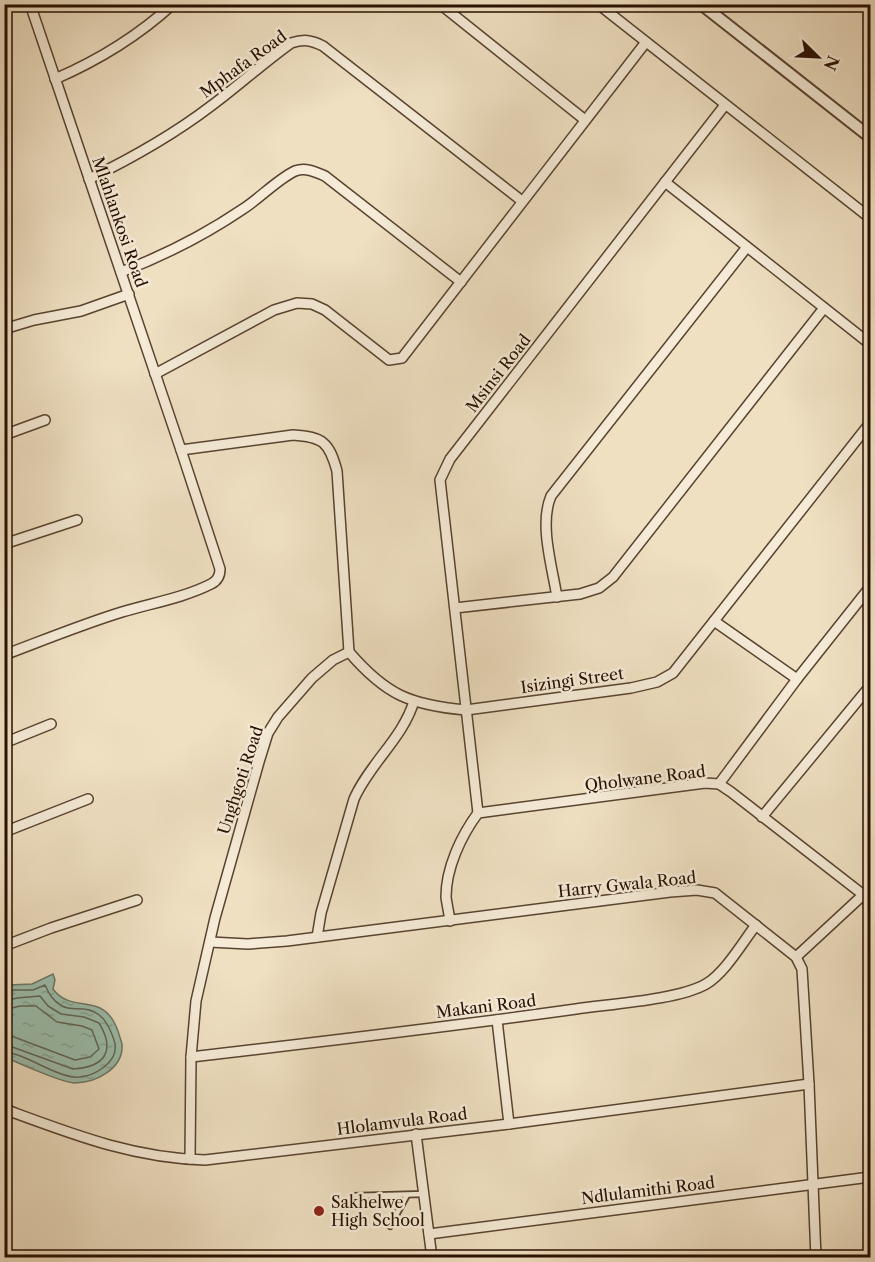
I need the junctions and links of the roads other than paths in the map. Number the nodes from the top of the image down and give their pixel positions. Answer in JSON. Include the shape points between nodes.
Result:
{"nodes":[{"id":1,"x":30,"y":4,"type":"edge"},
{"id":2,"x":173,"y":4,"type":"edge"},
{"id":3,"x":440,"y":4,"type":"edge"},
{"id":4,"x":598,"y":4,"type":"edge"},
{"id":5,"x":701,"y":4,"type":"edge"},
{"id":6,"x":646,"y":42,"type":"junction"},
{"id":7,"x":55,"y":79,"type":"junction"},
{"id":8,"x":725,"y":105,"type":"junction"},
{"id":9,"x":585,"y":120,"type":"junction"},
{"id":10,"x":870,"y":137,"type":"edge"},
{"id":11,"x":89,"y":179,"type":"junction"},
{"id":12,"x":665,"y":182,"type":"junction"},
{"id":13,"x":522,"y":201,"type":"junction"},
{"id":14,"x":870,"y":218,"type":"edge"},
{"id":15,"x":747,"y":247,"type":"junction"},
{"id":16,"x":121,"y":272,"type":"junction"},
{"id":17,"x":461,"y":282,"type":"junction"},
{"id":18,"x":129,"y":294,"type":"junction"},
{"id":19,"x":824,"y":308,"type":"junction"},
{"id":20,"x":4,"y":329,"type":"edge"},
{"id":21,"x":870,"y":344,"type":"edge"},
{"id":22,"x":155,"y":374,"type":"junction"},
{"id":23,"x":45,"y":420,"type":"dead end"},
{"id":24,"x":870,"y":423,"type":"edge"},
{"id":25,"x":4,"y":435,"type":"edge"},
{"id":26,"x":181,"y":450,"type":"junction"},
{"id":27,"x":77,"y":520,"type":"dead end"},
{"id":28,"x":4,"y":544,"type":"edge"},
{"id":29,"x":870,"y":587,"type":"edge"},
{"id":30,"x":557,"y":597,"type":"junction"},
{"id":31,"x":455,"y":608,"type":"junction"},
{"id":32,"x":714,"y":621,"type":"junction"},
{"id":33,"x":349,"y":652,"type":"junction"},
{"id":34,"x":4,"y":655,"type":"edge"},
{"id":35,"x":797,"y":679,"type":"junction"},
{"id":36,"x":870,"y":686,"type":"edge"},
{"id":37,"x":414,"y":701,"type":"junction"},
{"id":38,"x":466,"y":710,"type":"junction"},
{"id":39,"x":51,"y":724,"type":"dead end"},
{"id":40,"x":4,"y":743,"type":"edge"},
{"id":41,"x":719,"y":784,"type":"junction"},
{"id":42,"x":88,"y":800,"type":"dead end"},
{"id":43,"x":478,"y":813,"type":"junction"},
{"id":44,"x":762,"y":817,"type":"junction"},
{"id":45,"x":4,"y":832,"type":"edge"},
{"id":46,"x":867,"y":897,"type":"edge"},
{"id":47,"x":137,"y":900,"type":"dead end"},
{"id":48,"x":450,"y":921,"type":"junction"},
{"id":49,"x":756,"y":925,"type":"junction"},
{"id":50,"x":317,"y":937,"type":"junction"},
{"id":51,"x":210,"y":942,"type":"junction"},
{"id":52,"x":4,"y":946,"type":"edge"},
{"id":53,"x":796,"y":957,"type":"junction"},
{"id":54,"x":497,"y":1020,"type":"junction"},
{"id":55,"x":191,"y":1057,"type":"junction"},
{"id":56,"x":809,"y":1084,"type":"junction"},
{"id":57,"x":4,"y":1109,"type":"edge"},
{"id":58,"x":509,"y":1124,"type":"junction"},
{"id":59,"x":416,"y":1134,"type":"junction"},
{"id":60,"x":190,"y":1159,"type":"junction"},
{"id":61,"x":870,"y":1177,"type":"edge"},
{"id":62,"x":814,"y":1184,"type":"junction"},
{"id":63,"x":424,"y":1194,"type":"junction"},
{"id":64,"x":407,"y":1195,"type":"junction"},
{"id":65,"x":352,"y":1196,"type":"dead end"},
{"id":66,"x":390,"y":1226,"type":"dead end"},
{"id":67,"x":429,"y":1234,"type":"junction"},
{"id":68,"x":432,"y":1257,"type":"edge"},
{"id":69,"x":816,"y":1257,"type":"edge"}],
"edges":[{"from":1,"to":7,"type":"street","name":"Mlahlankosi Road"},
{"from":2,"to":7,"type":"street","via":[[118,47]]},
{"from":3,"to":9,"type":"street"},
{"from":4,"to":6,"type":"street"},
{"from":5,"to":10,"type":"street"},
{"from":6,"to":8,"type":"street"},
{"from":6,"to":9,"type":"street"},
{"from":7,"to":11,"type":"street","name":"Mlahlankosi Road"},
{"from":8,"to":12,"type":"street","name":"Msinsi Road"},
{"from":8,"to":14,"type":"street"},
{"from":9,"to":13,"type":"street"},
{"from":11,"to":13,"type":"street","name":"Mphafa Road","via":[[167,137],[291,44],[312,40]]},
{"from":11,"to":16,"type":"street","name":"Mlahlankosi Road"},
{"from":12,"to":15,"type":"street"},
{"from":12,"to":31,"type":"street","name":"Msinsi Road","via":[[447,465],[440,480]]},
{"from":13,"to":17,"type":"street"},
{"from":15,"to":19,"type":"street"},
{"from":15,"to":30,"type":"street","via":[[551,495],[545,523]]},
{"from":16,"to":17,"type":"street","via":[[241,211],[297,170],[310,170],[326,176]]},
{"from":16,"to":18,"type":"street","name":"Mlahlankosi Road"},
{"from":17,"to":22,"type":"street","via":[[402,358],[389,360],[325,310],[297,303],[274,310]]},
{"from":18,"to":20,"type":"street","via":[[81,311]]},
{"from":18,"to":22,"type":"street","name":"Mlahlankosi Road"},
{"from":19,"to":21,"type":"street"},
{"from":19,"to":30,"type":"street","via":[[613,577],[599,588]]},
{"from":22,"to":26,"type":"street","name":"Mlahlankosi Road"},
{"from":23,"to":25,"type":"street"},
{"from":24,"to":32,"type":"street","name":"Isizingi Street"},
{"from":26,"to":33,"type":"street","via":[[293,435],[322,441],[331,451],[337,471]]},
{"from":26,"to":34,"type":"street","name":"Mlahlankosi Road","via":[[219,569],[216,580]]},
{"from":27,"to":28,"type":"street"},
{"from":29,"to":35,"type":"street","name":"Qholwane Road"},
{"from":30,"to":31,"type":"street"},
{"from":31,"to":38,"type":"street","name":"Msinsi Road"},
{"from":32,"to":35,"type":"street"},
{"from":32,"to":38,"type":"street","name":"Isizingi Street","via":[[673,672],[657,682]]},
{"from":33,"to":37,"type":"street","name":"Isizingi Street","via":[[381,685]]},
{"from":33,"to":51,"type":"street","name":"Unghgoti Road","via":[[312,678],[268,733]]},
{"from":35,"to":41,"type":"street","name":"Qholwane Road"},
{"from":36,"to":44,"type":"street"},
{"from":37,"to":38,"type":"street","name":"Isizingi Street"},
{"from":37,"to":50,"type":"street","via":[[409,718],[361,782],[354,799]]},
{"from":38,"to":43,"type":"street","name":"Msinsi Road"},
{"from":39,"to":40,"type":"street"},
{"from":41,"to":43,"type":"street","name":"Qholwane Road"},
{"from":41,"to":44,"type":"street"},
{"from":42,"to":45,"type":"street"},
{"from":43,"to":48,"type":"street","via":[[459,846],[449,875]]},
{"from":44,"to":46,"type":"street"},
{"from":46,"to":53,"type":"street"},
{"from":47,"to":52,"type":"street"},
{"from":48,"to":49,"type":"street","name":"Harry Gwala Road","via":[[697,890],[719,896]]},
{"from":48,"to":50,"type":"street","name":"Harry Gwala Road"},
{"from":49,"to":53,"type":"street","name":"Harry Gwala Road"},
{"from":49,"to":54,"type":"street","name":"Makani Road","via":[[716,976],[697,987],[657,998]]},
{"from":50,"to":51,"type":"street","name":"Harry Gwala Road","via":[[248,944]]},
{"from":51,"to":55,"type":"street","name":"Unghgoti Road","via":[[196,1001]]},
{"from":53,"to":56,"type":"street","via":[[804,985]]},
{"from":54,"to":55,"type":"street","name":"Makani Road"},
{"from":54,"to":58,"type":"street"},
{"from":55,"to":60,"type":"street","name":"Unghgoti Road"},
{"from":56,"to":58,"type":"street","name":"Hlolamvula Road"},
{"from":56,"to":62,"type":"street"},
{"from":57,"to":60,"type":"street","name":"Hlolamvula Road","via":[[102,1145]]},
{"from":58,"to":59,"type":"street","name":"Hlolamvula Road"},
{"from":59,"to":60,"type":"street","name":"Hlolamvula Road"},
{"from":59,"to":63,"type":"street"},
{"from":61,"to":62,"type":"street","name":"Ndlulamithi Road"},
{"from":62,"to":67,"type":"street","name":"Ndlulamithi Road"},
{"from":62,"to":69,"type":"street"},
{"from":63,"to":64,"type":"lane"},
{"from":63,"to":67,"type":"street"},
{"from":64,"to":65,"type":"lane"},
{"from":64,"to":66,"type":"lane"},
{"from":67,"to":68,"type":"street"}]}
